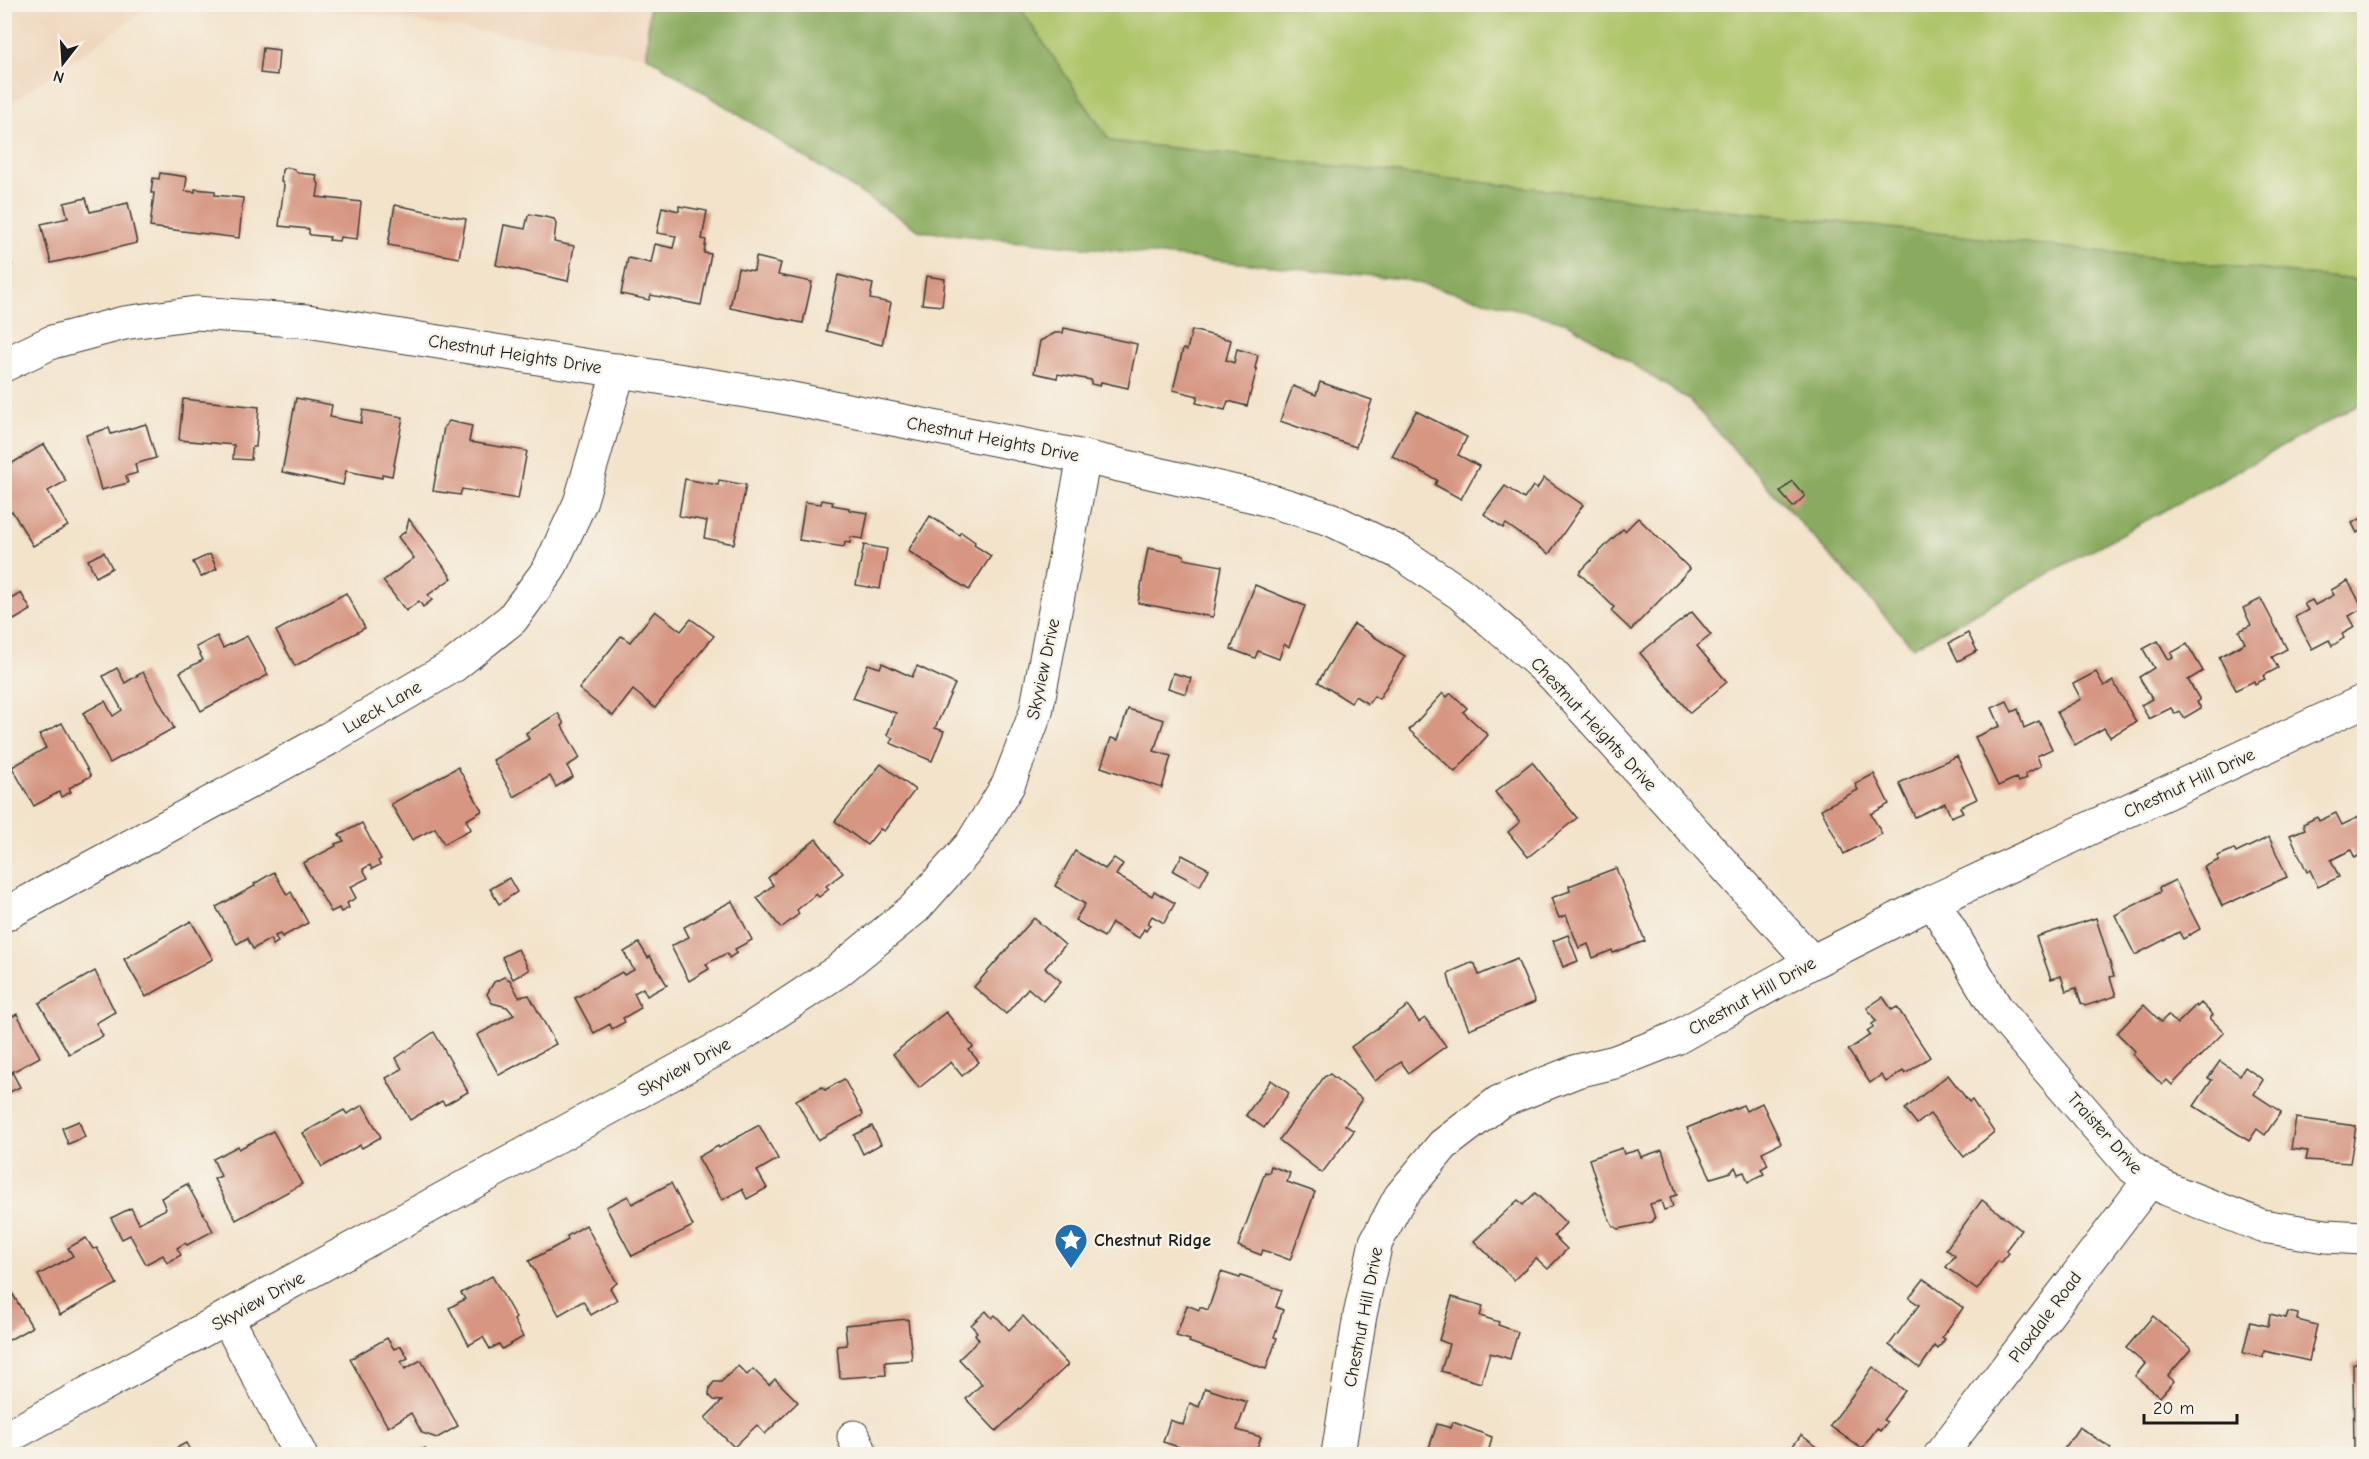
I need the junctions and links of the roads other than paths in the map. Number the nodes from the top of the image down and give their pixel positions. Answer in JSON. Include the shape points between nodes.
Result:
{"nodes":[{"id":1,"x":4,"y":364,"type":"edge"},
{"id":2,"x":619,"y":370,"type":"junction"},
{"id":3,"x":1084,"y":456,"type":"junction"},
{"id":4,"x":2364,"y":701,"type":"edge"},
{"id":5,"x":1933,"y":902,"type":"junction"},
{"id":6,"x":4,"y":915,"type":"edge"},
{"id":7,"x":1812,"y":962,"type":"junction"},
{"id":8,"x":2150,"y":1180,"type":"junction"},
{"id":9,"x":2364,"y":1238,"type":"edge"},
{"id":10,"x":227,"y":1318,"type":"junction"},
{"id":11,"x":4,"y":1439,"type":"edge"},
{"id":12,"x":300,"y":1455,"type":"edge"},
{"id":13,"x":1338,"y":1455,"type":"edge"},
{"id":14,"x":1941,"y":1455,"type":"edge"}],
"edges":[{"from":1,"to":2,"type":"street","name":"Chestnut Heights Drive","via":[[52,342],[124,323],[196,313],[307,321]]},
{"from":2,"to":3,"type":"street","name":"Chestnut Heights Drive","via":[[777,396]]},
{"from":2,"to":6,"type":"street","name":"Lueck Lane","via":[[580,503],[549,569],[512,619],[453,666],[347,728]]},
{"from":3,"to":7,"type":"street","name":"Chestnut Heights Drive","via":[[1258,497],[1330,519],[1402,554],[1461,594],[1553,675]]},
{"from":3,"to":10,"type":"street","name":"Skyview Drive","via":[[1036,712],[1008,785],[996,805],[971,844],[915,908],[838,971],[737,1038]]},
{"from":4,"to":5,"type":"street","name":"Chestnut Hill Drive"},
{"from":5,"to":7,"type":"street","name":"Chestnut Hill Drive"},
{"from":5,"to":8,"type":"street","name":"Traister Drive","via":[[1996,1008],[2130,1165]]},
{"from":7,"to":13,"type":"street","name":"Chestnut Hill Drive","via":[[1676,1038],[1499,1102],[1443,1145],[1400,1197],[1376,1242]]},
{"from":8,"to":9,"type":"street","name":"Traister Drive","via":[[2262,1226]]},
{"from":8,"to":14,"type":"street","name":"Plaxdale Road"},
{"from":10,"to":11,"type":"street","name":"Skyview Drive"},
{"from":10,"to":12,"type":"street"}]}
